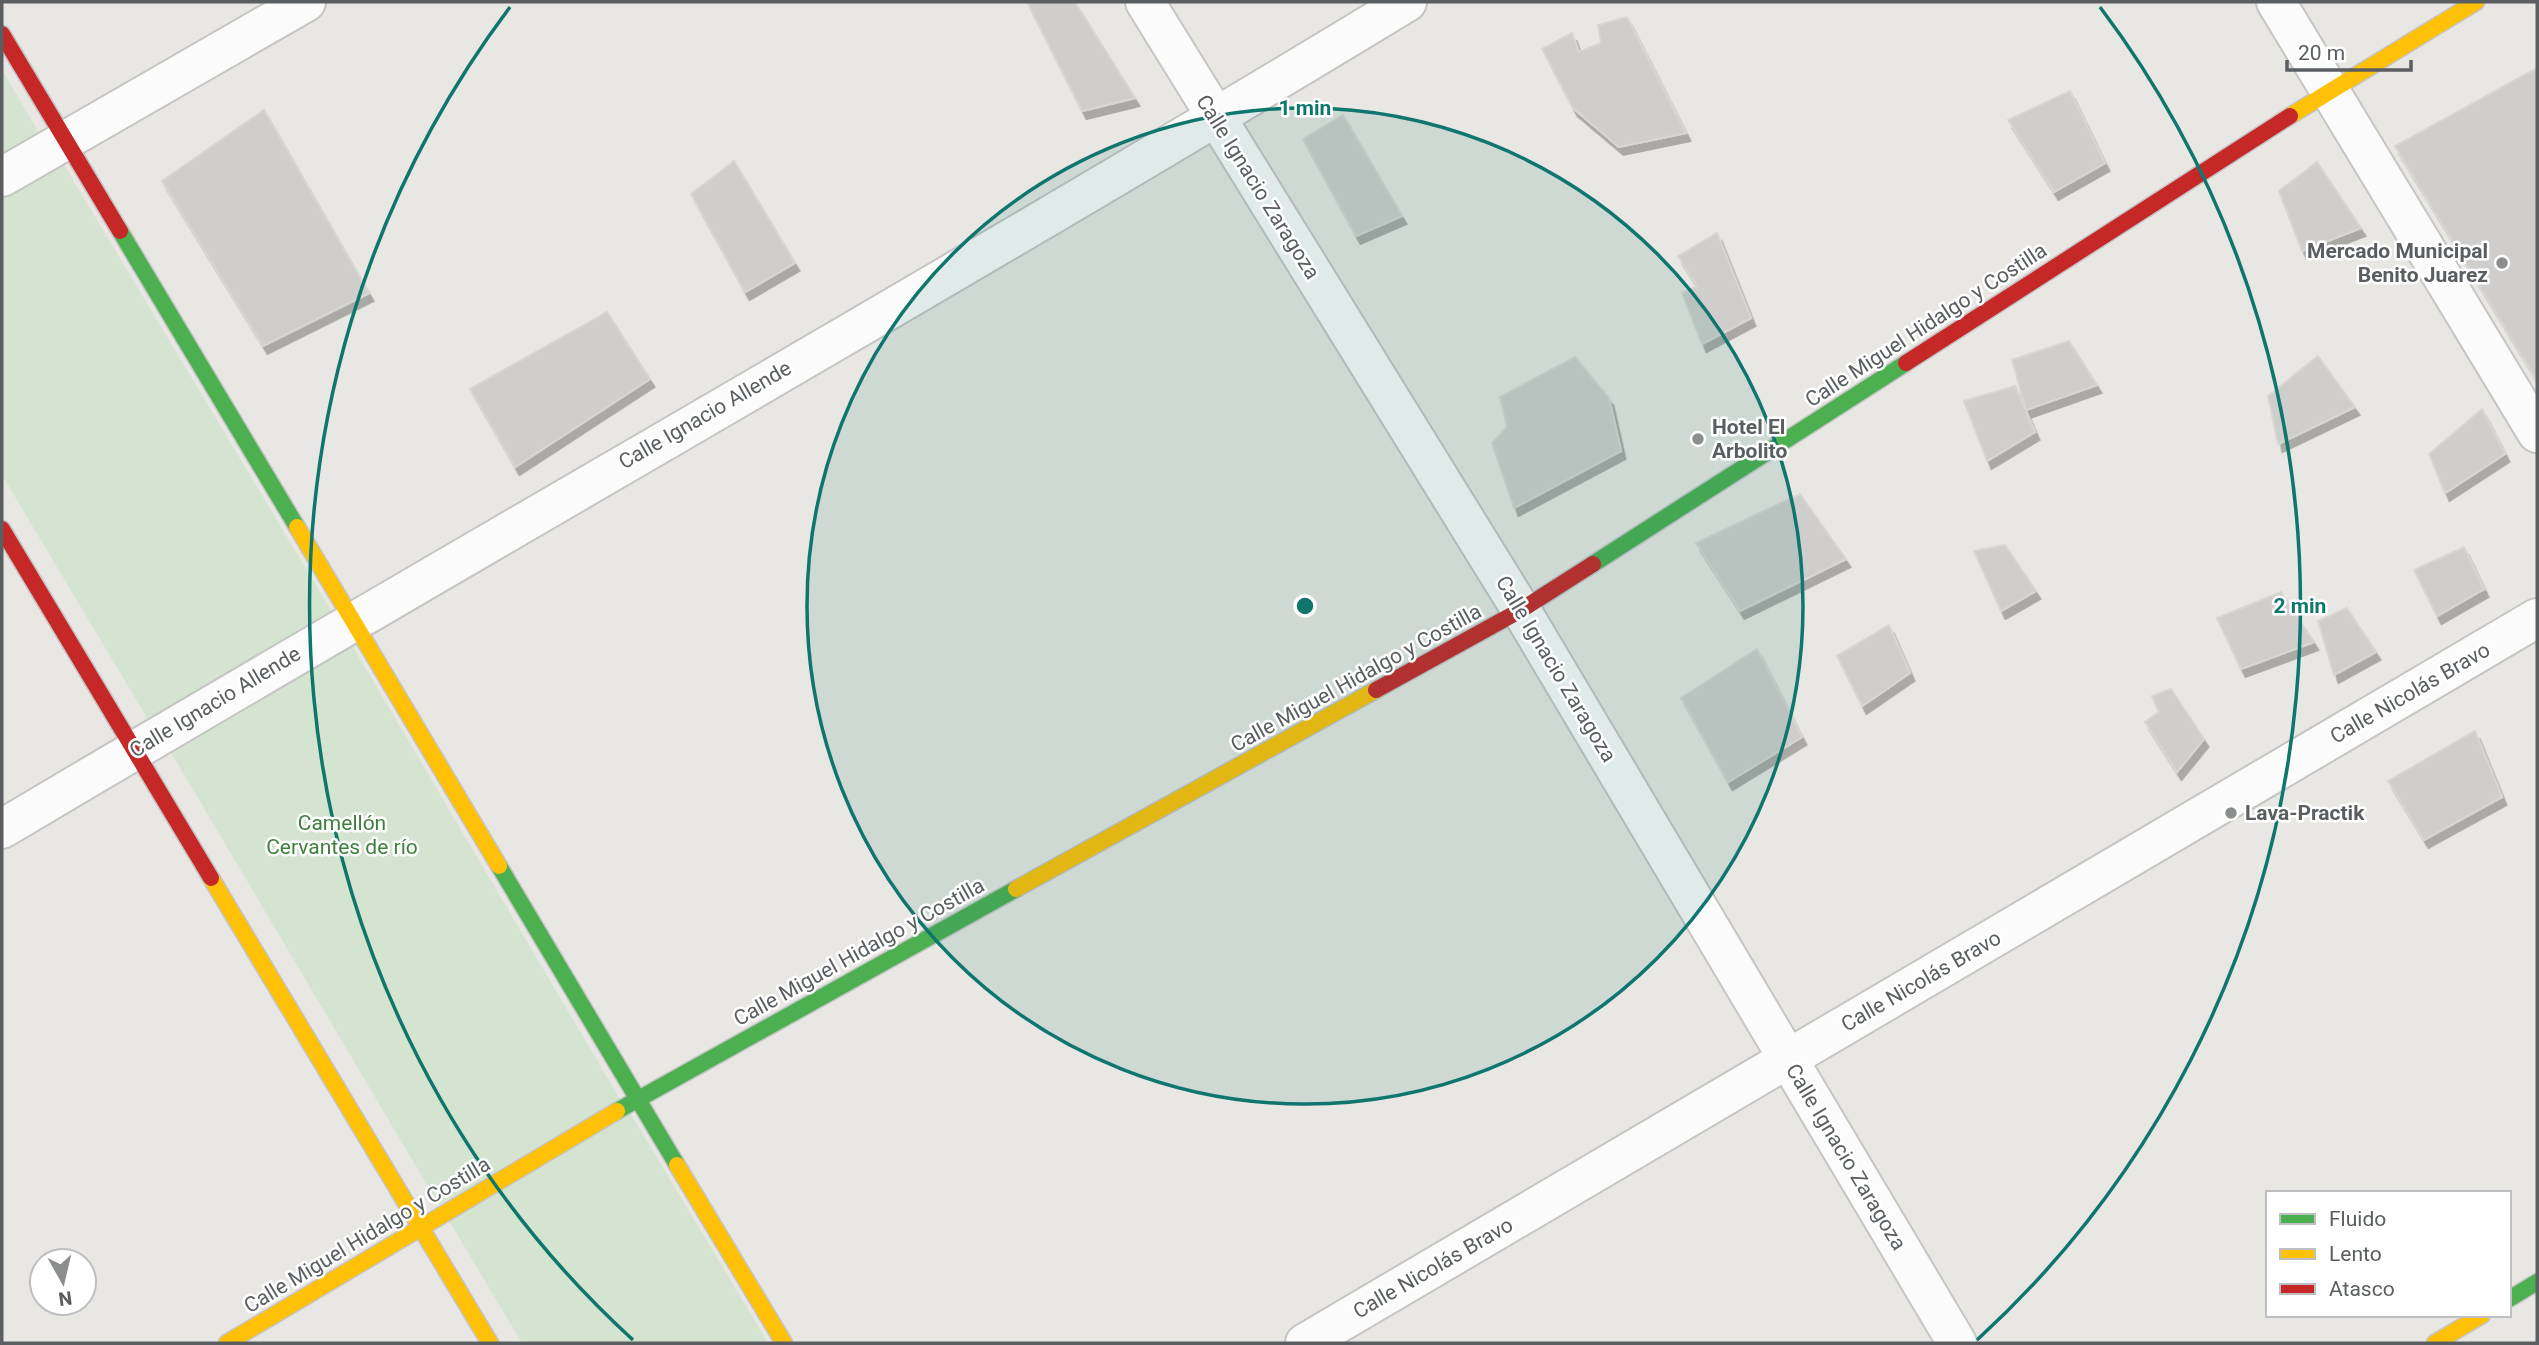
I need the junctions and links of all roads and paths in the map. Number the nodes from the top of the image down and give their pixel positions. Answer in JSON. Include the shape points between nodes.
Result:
{"nodes":[{"id":1,"x":306,"y":2,"type":"edge"},
{"id":2,"x":1145,"y":2,"type":"edge"},
{"id":3,"x":1407,"y":2,"type":"edge"},
{"id":4,"x":2276,"y":2,"type":"edge"},
{"id":5,"x":2476,"y":2,"type":"edge"},
{"id":6,"x":2,"y":34,"type":"edge"},
{"id":7,"x":2330,"y":91,"type":"junction"},
{"id":8,"x":1215,"y":119,"type":"junction"},
{"id":9,"x":65,"y":140,"type":"junction"},
{"id":10,"x":2,"y":177,"type":"edge"},
{"id":11,"x":2537,"y":433,"type":"edge"},
{"id":12,"x":2,"y":529,"type":"edge"},
{"id":13,"x":1521,"y":610,"type":"junction"},
{"id":14,"x":2537,"y":618,"type":"edge"},
{"id":15,"x":353,"y":620,"type":"junction"},
{"id":16,"x":135,"y":750,"type":"junction"},
{"id":17,"x":2,"y":829,"type":"edge"},
{"id":18,"x":1788,"y":1059,"type":"junction"},
{"id":19,"x":638,"y":1098,"type":"junction"},
{"id":20,"x":420,"y":1228,"type":"junction"},
{"id":21,"x":2537,"y":1282,"type":"edge"},
{"id":22,"x":2511,"y":1298,"type":"edge"},
{"id":23,"x":2479,"y":1317,"type":"edge"},
{"id":24,"x":227,"y":1343,"type":"edge"},
{"id":25,"x":489,"y":1343,"type":"edge"},
{"id":26,"x":784,"y":1343,"type":"edge"},
{"id":27,"x":1305,"y":1343,"type":"edge"},
{"id":28,"x":1957,"y":1343,"type":"edge"},
{"id":29,"x":2435,"y":1343,"type":"edge"}],
"edges":[{"from":1,"to":9,"type":"street"},
{"from":2,"to":8,"type":"street","name":"Calle Ignacio Zaragoza"},
{"from":3,"to":8,"type":"street","name":"Calle Ignacio Allende"},
{"from":4,"to":7,"type":"street"},
{"from":5,"to":7,"type":"street","name":"Calle Miguel Hidalgo y Costilla"},
{"from":6,"to":9,"type":"street"},
{"from":7,"to":11,"type":"street"},
{"from":7,"to":13,"type":"street","name":"Calle Miguel Hidalgo y Costilla"},
{"from":8,"to":13,"type":"street","name":"Calle Ignacio Zaragoza"},
{"from":8,"to":15,"type":"street","name":"Calle Ignacio Allende"},
{"from":9,"to":10,"type":"street"},
{"from":9,"to":15,"type":"street"},
{"from":12,"to":16,"type":"street"},
{"from":13,"to":18,"type":"street","name":"Calle Ignacio Zaragoza"},
{"from":13,"to":19,"type":"street","name":"Calle Miguel Hidalgo y Costilla"},
{"from":14,"to":18,"type":"street","name":"Calle Nicolás Bravo"},
{"from":15,"to":16,"type":"street","name":"Calle Ignacio Allende"},
{"from":15,"to":19,"type":"street"},
{"from":16,"to":17,"type":"street","name":"Calle Ignacio Allende"},
{"from":16,"to":20,"type":"street"},
{"from":18,"to":27,"type":"street","name":"Calle Nicolás Bravo"},
{"from":18,"to":28,"type":"street","name":"Calle Ignacio Zaragoza"},
{"from":19,"to":20,"type":"street","name":"Calle Miguel Hidalgo y Costilla"},
{"from":19,"to":26,"type":"street"},
{"from":20,"to":24,"type":"street","name":"Calle Miguel Hidalgo y Costilla"},
{"from":20,"to":25,"type":"street"},
{"from":21,"to":22,"type":"street"},
{"from":23,"to":29,"type":"street"}]}
